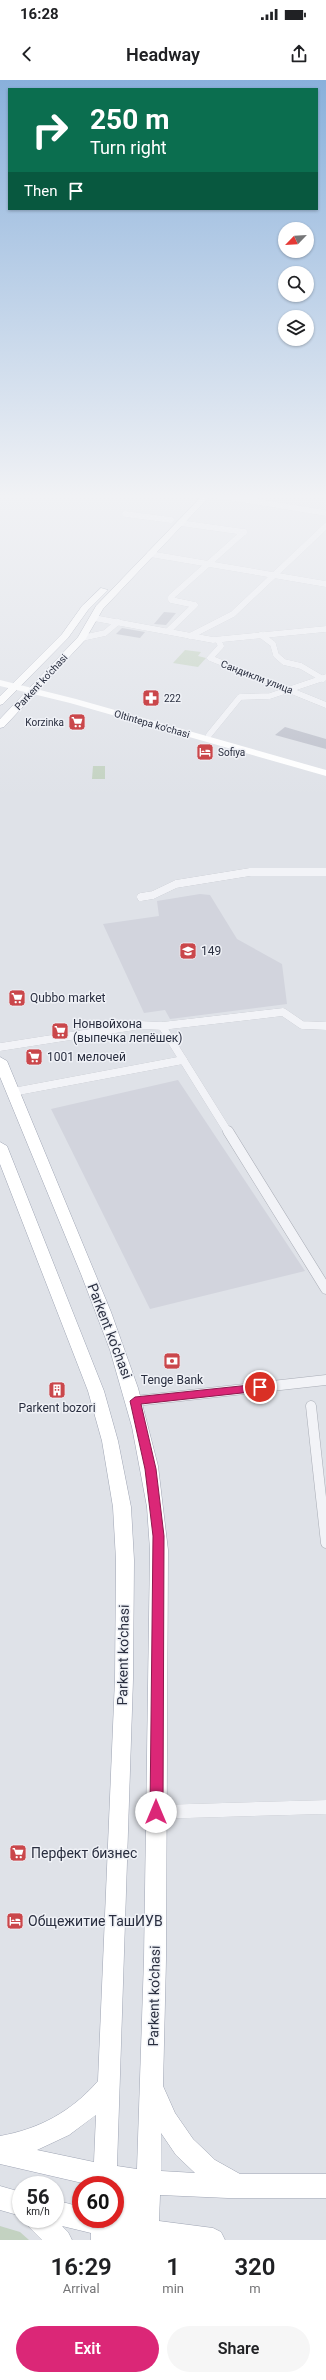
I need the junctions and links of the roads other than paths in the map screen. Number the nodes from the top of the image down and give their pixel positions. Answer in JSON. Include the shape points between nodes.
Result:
{"nodes":[{"id":1,"x":98,"y":596,"type":"edge"},
{"id":2,"x":111,"y":596,"type":"edge"},
{"id":3,"x":172,"y":596,"type":"edge"},
{"id":4,"x":253,"y":596,"type":"edge"},
{"id":5,"x":94,"y":618,"type":"junction"},
{"id":6,"x":118,"y":622,"type":"junction"},
{"id":7,"x":326,"y":628,"type":"edge"},
{"id":8,"x":168,"y":632,"type":"junction"},
{"id":9,"x":261,"y":635,"type":"junction"},
{"id":10,"x":190,"y":636,"type":"junction"},
{"id":11,"x":82,"y":638,"type":"junction"},
{"id":12,"x":218,"y":640,"type":"junction"},
{"id":13,"x":324,"y":678,"type":"edge"},
{"id":14,"x":0,"y":679,"type":"edge"},
{"id":15,"x":0,"y":683,"type":"edge"},
{"id":16,"x":16,"y":685,"type":"junction"},
{"id":17,"x":34,"y":689,"type":"junction"},
{"id":18,"x":291,"y":690,"type":"junction"},
{"id":19,"x":0,"y":702,"type":"edge"},
{"id":20,"x":326,"y":705,"type":"edge"},
{"id":21,"x":0,"y":725,"type":"edge"},
{"id":22,"x":207,"y":737,"type":"junction"},
{"id":23,"x":326,"y":769,"type":"edge"},
{"id":24,"x":326,"y":773,"type":"edge"},
{"id":25,"x":326,"y":872,"type":"edge"},
{"id":26,"x":141,"y":897,"type":"dead end"},
{"id":27,"x":162,"y":1026,"type":"junction"},
{"id":28,"x":326,"y":1026,"type":"edge"},
{"id":29,"x":0,"y":1047,"type":"edge"},
{"id":30,"x":183,"y":1060,"type":"junction"},
{"id":31,"x":0,"y":1061,"type":"edge"},
{"id":32,"x":13,"y":1092,"type":"junction"},
{"id":33,"x":0,"y":1146,"type":"edge"},
{"id":34,"x":326,"y":1289,"type":"edge"},
{"id":35,"x":326,"y":1380,"type":"edge"},
{"id":36,"x":135,"y":1401,"type":"junction"},
{"id":37,"x":312,"y":1406,"type":"dead end"},
{"id":38,"x":326,"y":1543,"type":"edge"},
{"id":39,"x":326,"y":1807,"type":"edge"},
{"id":40,"x":156,"y":1812,"type":"junction"},
{"id":41,"x":109,"y":2085,"type":"junction"},
{"id":42,"x":152,"y":2086,"type":"junction"},
{"id":43,"x":0,"y":2148,"type":"edge"},
{"id":44,"x":0,"y":2152,"type":"edge"},
{"id":45,"x":106,"y":2176,"type":"edge"},
{"id":46,"x":149,"y":2181,"type":"junction"},
{"id":47,"x":239,"y":2186,"type":"junction"},
{"id":48,"x":326,"y":2186,"type":"edge"},
{"id":49,"x":72,"y":2190,"type":"edge"},
{"id":50,"x":124,"y":2196,"type":"edge"},
{"id":51,"x":124,"y":2196,"type":"edge"},
{"id":52,"x":124,"y":2221,"type":"edge"},
{"id":53,"x":47,"y":2228,"type":"edge"},
{"id":54,"x":147,"y":2236,"type":"edge"},
{"id":55,"x":60,"y":2240,"type":"edge"},
{"id":56,"x":213,"y":2240,"type":"edge"}],
"edges":[{"from":1,"to":16,"type":"main road","name":"Parkent ko'chasi","via":[[85,608],[65,636]]},
{"from":2,"to":5,"type":"main road","name":"Parkent ko'chasi"},
{"from":3,"to":8,"type":"street","via":[[171,600],[195,605]]},
{"from":4,"to":10,"type":"street","via":[[233,614]]},
{"from":5,"to":6,"type":"street"},
{"from":5,"to":11,"type":"main road","name":"Parkent ko'chasi"},
{"from":6,"to":8,"type":"street"},
{"from":6,"to":11,"type":"street","via":[[105,633]]},
{"from":7,"to":9,"type":"street"},
{"from":8,"to":10,"type":"street"},
{"from":9,"to":12,"type":"street"},
{"from":9,"to":13,"type":"street","via":[[273,644],[276,655],[284,662],[301,666]]},
{"from":10,"to":12,"type":"street"},
{"from":11,"to":17,"type":"main road","name":"Parkent ko'chasi"},
{"from":12,"to":18,"type":"street","name":"Сандикли улица","via":[[221,646],[210,658]]},
{"from":13,"to":18,"type":"street"},
{"from":14,"to":16,"type":"street","name":"Oltintepa ko'chasi"},
{"from":15,"to":16,"type":"street","name":"Oltintepa ko'chasi"},
{"from":16,"to":17,"type":"street","name":"Oltintepa ko'chasi"},
{"from":16,"to":19,"type":"main road","name":"Parkent ko'chasi"},
{"from":17,"to":21,"type":"main road","name":"Parkent ko'chasi"},
{"from":17,"to":22,"type":"street","name":"Oltintepa ko'chasi"},
{"from":18,"to":20,"type":"street","name":"Сандикли улица"},
{"from":18,"to":22,"type":"street","via":[[270,696],[240,697]]},
{"from":22,"to":23,"type":"street","name":"Oltintepa ko'chasi"},
{"from":22,"to":24,"type":"street","name":"Oltintepa ko'chasi"},
{"from":25,"to":26,"type":"street","via":[[250,872],[176,884],[153,895]]},
{"from":27,"to":28,"type":"street","via":[[283,1012],[302,1024]]},
{"from":27,"to":29,"type":"street","via":[[141,1025]]},
{"from":27,"to":30,"type":"street"},
{"from":30,"to":32,"type":"street"},
{"from":30,"to":34,"type":"street"},
{"from":31,"to":32,"type":"main road","name":"Parkent ko'chasi"},
{"from":32,"to":36,"type":"main road","name":"Parkent ko'chasi","via":[[97,1295]]},
{"from":33,"to":41,"type":"main road","name":"Parkent ko'chasi","via":[[96,1391],[110,1441],[122,1507],[125,1560],[124,1678]]},
{"from":35,"to":36,"type":"street"},
{"from":36,"to":40,"type":"main road","name":"Parkent ko'chasi","via":[[151,1469],[158,1536]]},
{"from":37,"to":38,"type":"street"},
{"from":39,"to":40,"type":"street"},
{"from":40,"to":42,"type":"main road","name":"Parkent ko'chasi"},
{"from":41,"to":43,"type":"main road","via":[[91,2106],[74,2119],[42,2136]]},
{"from":41,"to":45,"type":"main road","name":"Parkent ko'chasi"},
{"from":42,"to":46,"type":"main road","name":"Parkent ko'chasi"},
{"from":42,"to":47,"type":"main road","via":[[167,2122],[185,2150],[211,2172]]},
{"from":44,"to":49,"type":"main road"},
{"from":46,"to":47,"type":"main road"},
{"from":46,"to":50,"type":"main road"},
{"from":46,"to":51,"type":"main road"},
{"from":46,"to":54,"type":"main road","name":"Parkent ko'chasi"},
{"from":47,"to":48,"type":"main road"},
{"from":52,"to":54,"type":"main road"},
{"from":53,"to":55,"type":"main road"},
{"from":54,"to":56,"type":"main road"}]}
